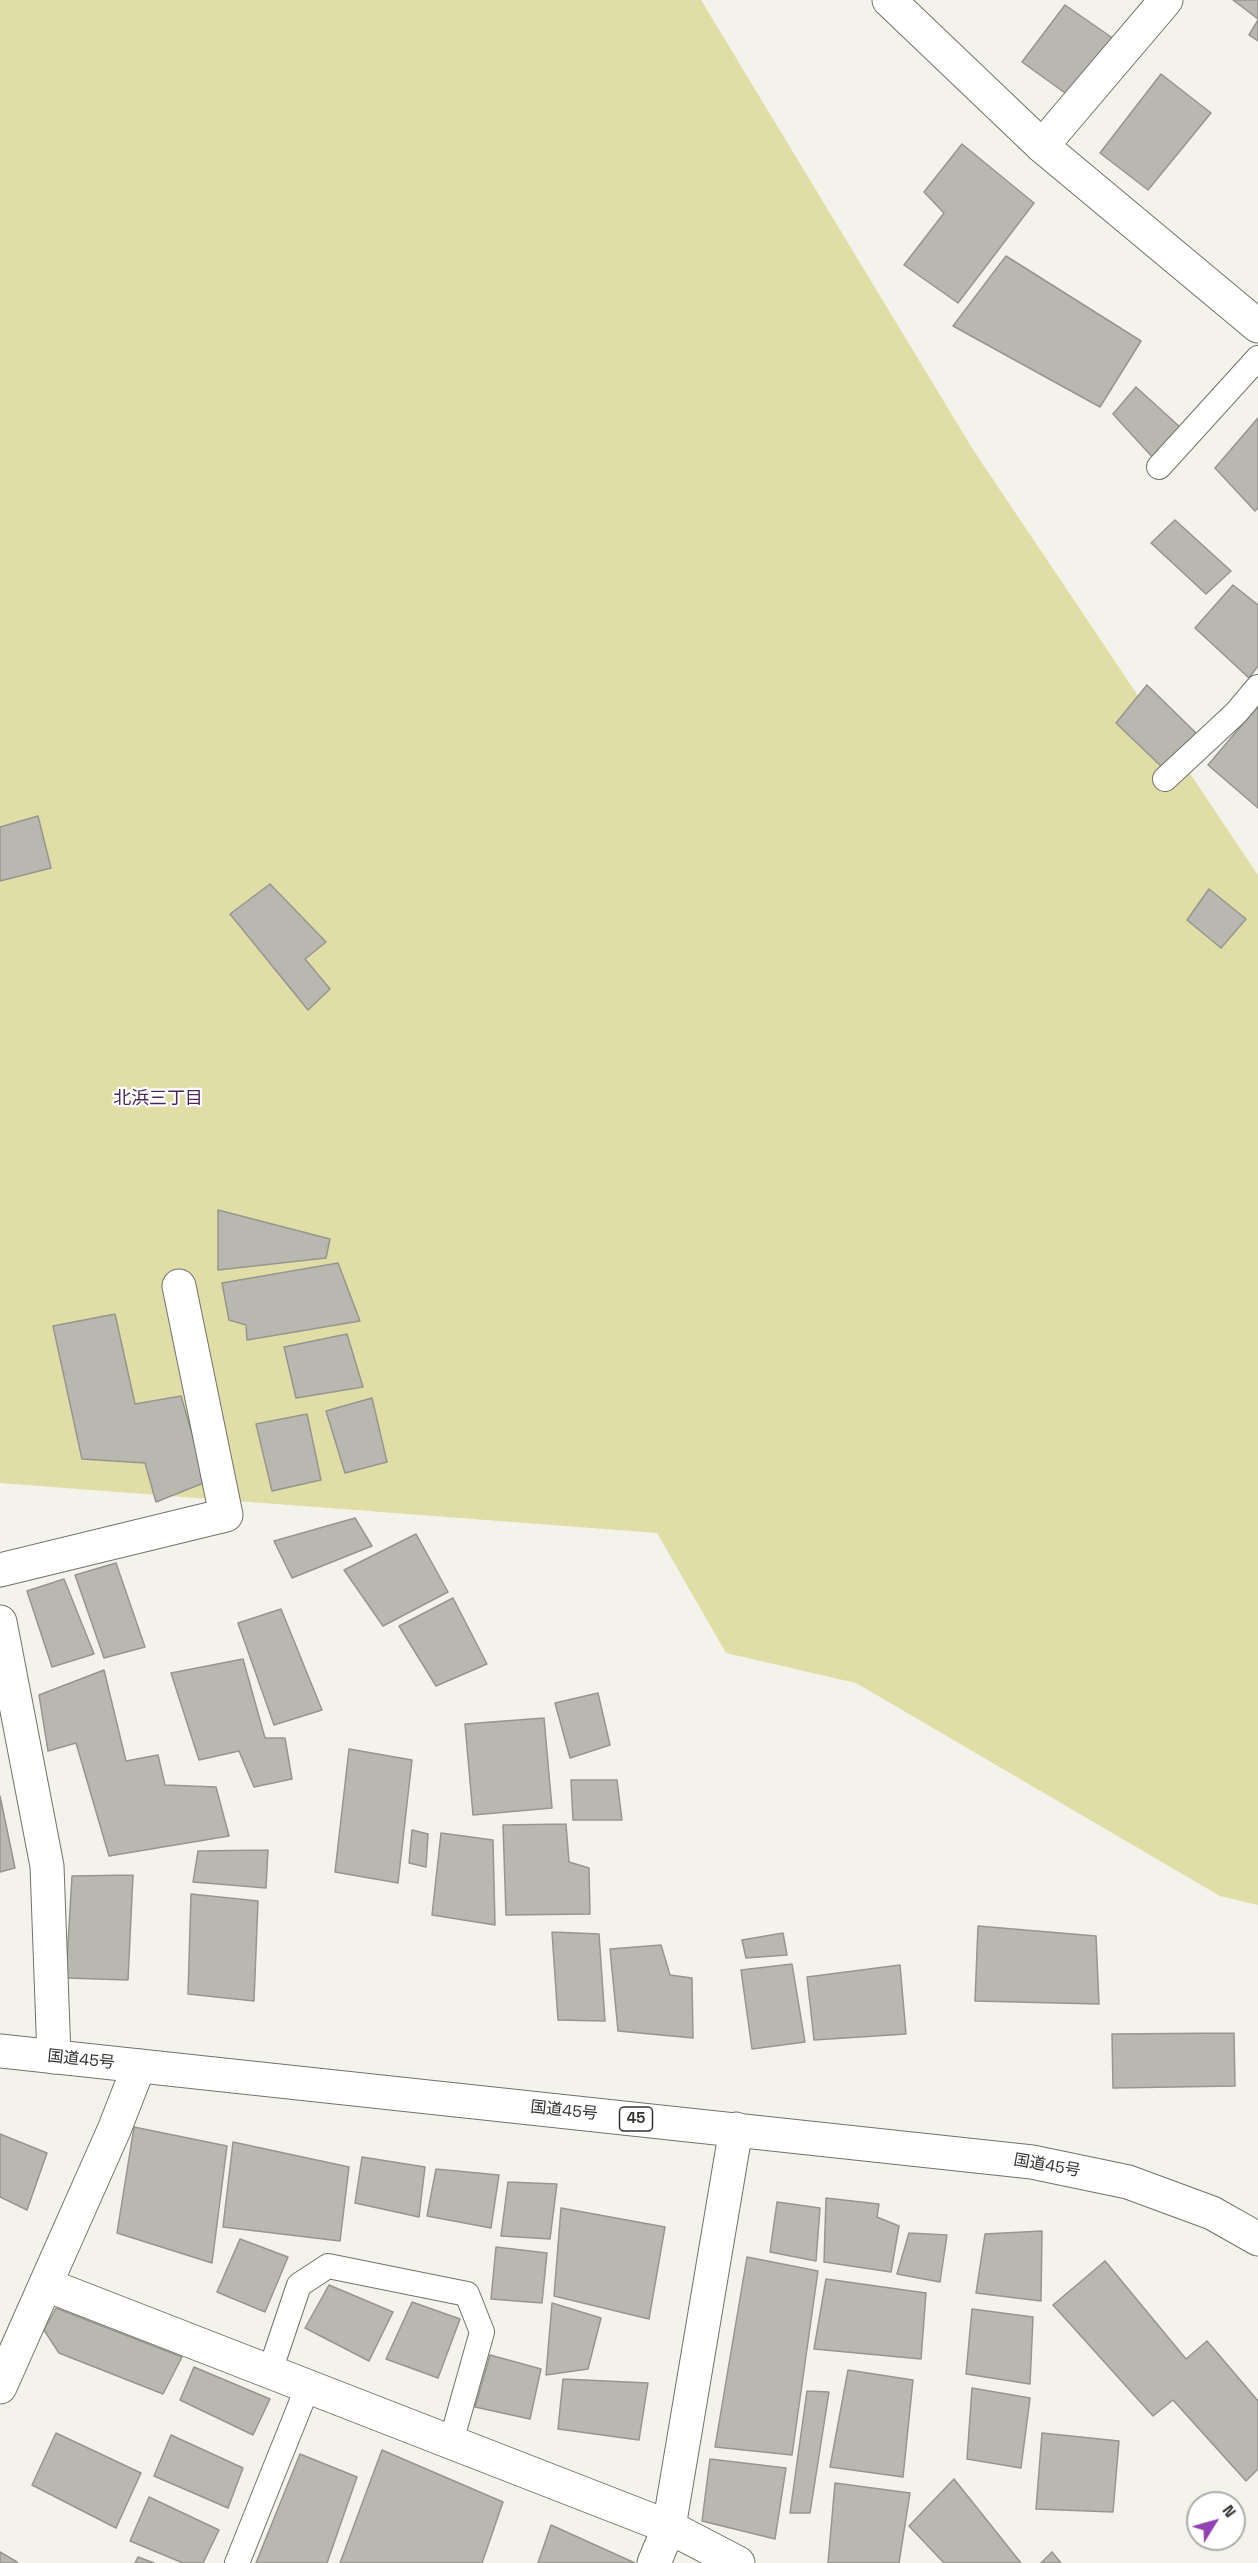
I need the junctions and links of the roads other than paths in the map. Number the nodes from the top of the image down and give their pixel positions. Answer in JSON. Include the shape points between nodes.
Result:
{"nodes":[{"id":1,"x":1166,"y":0,"type":"edge"},
{"id":2,"x":896,"y":2,"type":"edge"},
{"id":3,"x":1042,"y":146,"type":"junction"},
{"id":4,"x":1258,"y":327,"type":"edge"},
{"id":5,"x":1258,"y":358,"type":"edge"},
{"id":6,"x":1159,"y":467,"type":"dead end"},
{"id":7,"x":1258,"y":687,"type":"edge"},
{"id":8,"x":1165,"y":779,"type":"dead end"},
{"id":9,"x":179,"y":1286,"type":"dead end"},
{"id":10,"x":0,"y":1570,"type":"edge"},
{"id":11,"x":0,"y":1622,"type":"edge"},
{"id":12,"x":0,"y":2051,"type":"edge"},
{"id":13,"x":54,"y":2057,"type":"junction"},
{"id":14,"x":139,"y":2066,"type":"junction"},
{"id":15,"x":736,"y":2130,"type":"junction"},
{"id":16,"x":1258,"y":2239,"type":"edge"},
{"id":17,"x":47,"y":2284,"type":"junction"},
{"id":18,"x":270,"y":2372,"type":"junction"},
{"id":19,"x":308,"y":2386,"type":"junction"},
{"id":20,"x":0,"y":2387,"type":"edge"},
{"id":21,"x":452,"y":2442,"type":"junction"},
{"id":22,"x":669,"y":2527,"type":"junction"},
{"id":23,"x":237,"y":2563,"type":"edge"},
{"id":24,"x":654,"y":2563,"type":"edge"},
{"id":25,"x":738,"y":2563,"type":"edge"}],
"edges":[{"from":1,"to":3,"type":"main road"},
{"from":2,"to":3,"type":"main road"},
{"from":3,"to":4,"type":"main road"},
{"from":5,"to":6,"type":"lane"},
{"from":7,"to":8,"type":"lane","via":[[1236,713]]},
{"from":9,"to":10,"type":"main road","via":[[226,1515]]},
{"from":11,"to":13,"type":"main road","via":[[47,1866]]},
{"from":12,"to":13,"type":"main road","name":"国道45号","number":"45"},
{"from":13,"to":14,"type":"main road","name":"国道45号","number":"45"},
{"from":14,"to":15,"type":"main road","name":"国道45号","number":"45"},
{"from":14,"to":17,"type":"main road"},
{"from":15,"to":16,"type":"main road","name":"国道45号","number":"45","via":[[1032,2162],[1128,2182],[1212,2213]]},
{"from":15,"to":22,"type":"main road"},
{"from":17,"to":18,"type":"main road"},
{"from":17,"to":20,"type":"main road"},
{"from":18,"to":19,"type":"main road"},
{"from":18,"to":21,"type":"lane","via":[[299,2285],[327,2266],[467,2294],[482,2332]]},
{"from":19,"to":21,"type":"main road"},
{"from":19,"to":23,"type":"lane"},
{"from":21,"to":22,"type":"main road"},
{"from":22,"to":24,"type":"main road"},
{"from":22,"to":25,"type":"main road"}]}
